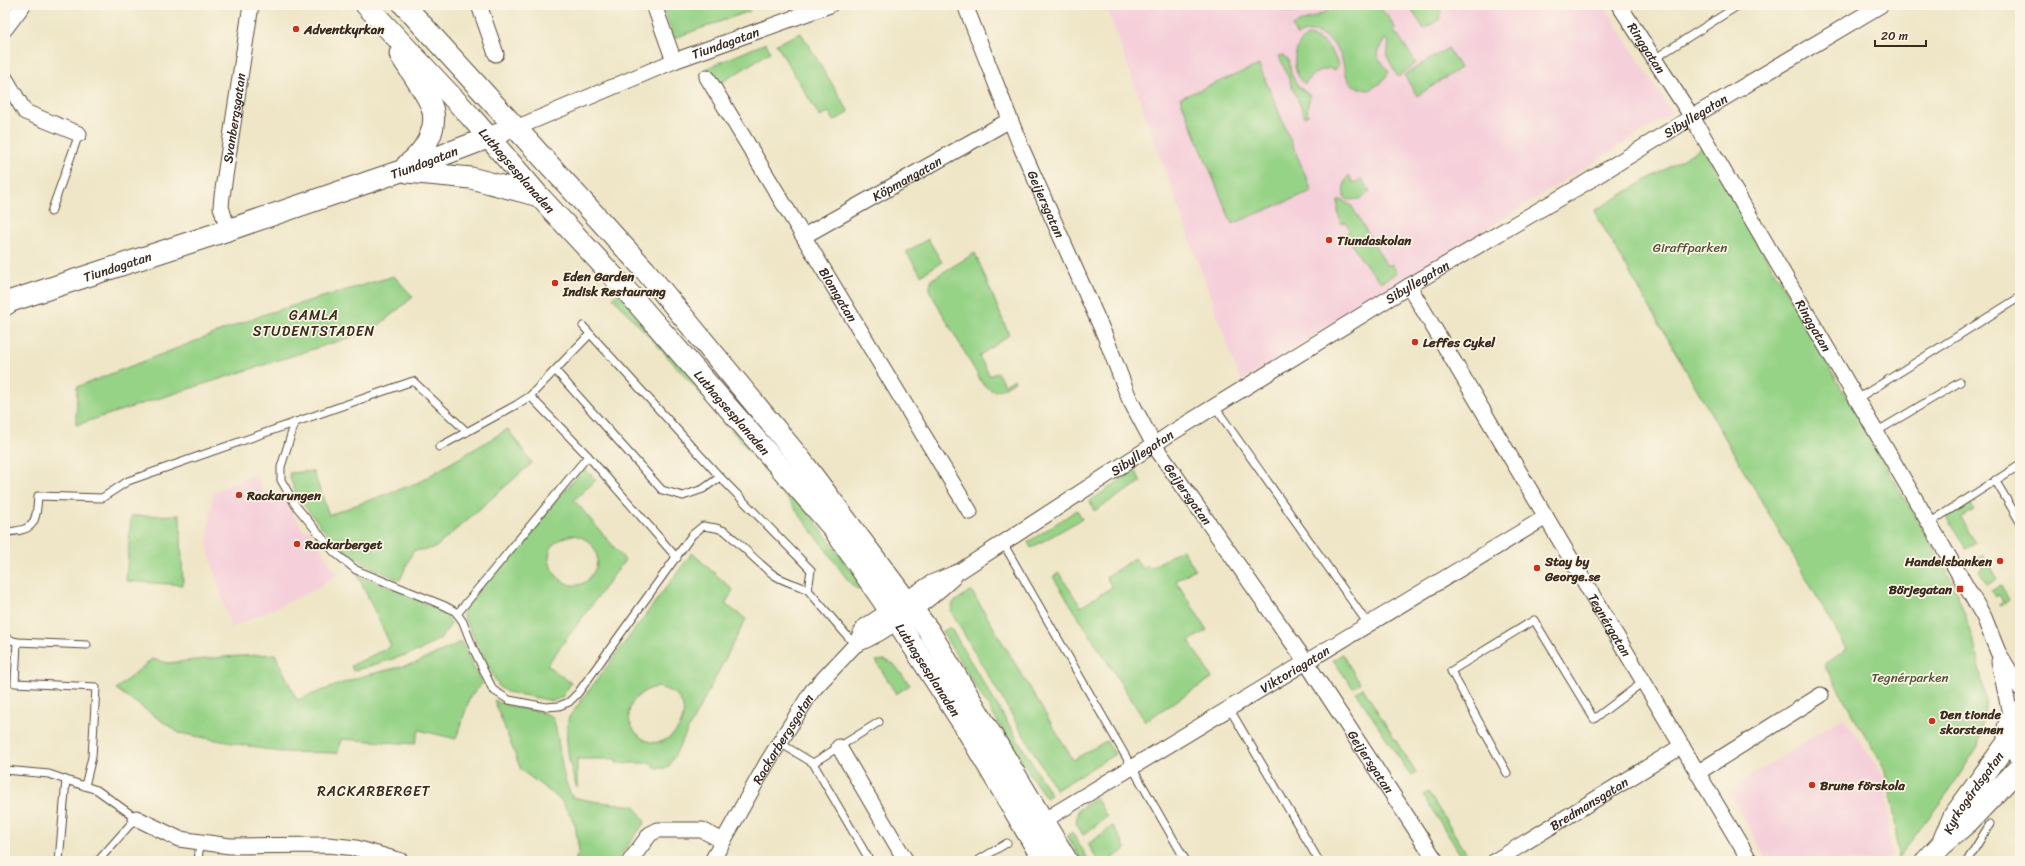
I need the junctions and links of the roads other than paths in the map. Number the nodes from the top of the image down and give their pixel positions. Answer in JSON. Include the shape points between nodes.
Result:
{"nodes":[{"id":1,"x":23,"y":5,"type":"edge"},
{"id":2,"x":251,"y":5,"type":"edge"},
{"id":3,"x":404,"y":5,"type":"edge"},
{"id":4,"x":479,"y":5,"type":"edge"},
{"id":5,"x":654,"y":5,"type":"edge"},
{"id":6,"x":830,"y":5,"type":"edge"},
{"id":7,"x":965,"y":5,"type":"edge"},
{"id":8,"x":1619,"y":5,"type":"edge"},
{"id":9,"x":1739,"y":5,"type":"edge"},
{"id":10,"x":1881,"y":5,"type":"edge"},
{"id":11,"x":370,"y":9,"type":"edge"},
{"id":12,"x":5,"y":29,"type":"edge"},
{"id":13,"x":496,"y":54,"type":"dead end"},
{"id":14,"x":1654,"y":59,"type":"junction"},
{"id":15,"x":674,"y":61,"type":"junction"},
{"id":16,"x":707,"y":77,"type":"dead end"},
{"id":17,"x":5,"y":78,"type":"edge"},
{"id":18,"x":1692,"y":117,"type":"junction"},
{"id":19,"x":1010,"y":120,"type":"junction"},
{"id":20,"x":516,"y":128,"type":"junction"},
{"id":21,"x":79,"y":134,"type":"joint"},
{"id":22,"x":489,"y":138,"type":"junction"},
{"id":23,"x":398,"y":172,"type":"junction"},
{"id":24,"x":540,"y":196,"type":"junction"},
{"id":25,"x":51,"y":212,"type":"dead end"},
{"id":26,"x":228,"y":230,"type":"junction"},
{"id":27,"x":804,"y":236,"type":"junction"},
{"id":28,"x":1409,"y":286,"type":"junction"},
{"id":29,"x":2020,"y":297,"type":"edge"},
{"id":30,"x":7,"y":302,"type":"edge"},
{"id":31,"x":583,"y":326,"type":"dead end"},
{"id":32,"x":590,"y":334,"type":"junction"},
{"id":33,"x":555,"y":370,"type":"junction"},
{"id":34,"x":1960,"y":382,"type":"dead end"},
{"id":35,"x":530,"y":396,"type":"junction"},
{"id":36,"x":1857,"y":399,"type":"junction"},
{"id":37,"x":1215,"y":407,"type":"junction"},
{"id":38,"x":295,"y":422,"type":"junction"},
{"id":39,"x":467,"y":432,"type":"junction"},
{"id":40,"x":1876,"y":432,"type":"junction"},
{"id":41,"x":1154,"y":445,"type":"junction"},
{"id":42,"x":439,"y":447,"type":"dead end"},
{"id":43,"x":588,"y":456,"type":"junction"},
{"id":44,"x":2020,"y":466,"type":"edge"},
{"id":45,"x":720,"y":477,"type":"junction"},
{"id":46,"x":1995,"y":480,"type":"junction"},
{"id":47,"x":970,"y":512,"type":"dead end"},
{"id":48,"x":1546,"y":517,"type":"junction"},
{"id":49,"x":2020,"y":522,"type":"edge"},
{"id":50,"x":1929,"y":523,"type":"junction"},
{"id":51,"x":5,"y":532,"type":"edge"},
{"id":52,"x":1003,"y":543,"type":"junction"},
{"id":53,"x":677,"y":558,"type":"junction"},
{"id":54,"x":808,"y":590,"type":"junction"},
{"id":55,"x":902,"y":610,"type":"junction"},
{"id":56,"x":457,"y":614,"type":"junction"},
{"id":57,"x":1368,"y":624,"type":"junction"},
{"id":58,"x":5,"y":638,"type":"edge"},
{"id":59,"x":17,"y":642,"type":"junction"},
{"id":60,"x":87,"y":645,"type":"dead end"},
{"id":61,"x":855,"y":645,"type":"junction"},
{"id":62,"x":1998,"y":652,"type":"junction"},
{"id":63,"x":1306,"y":662,"type":"junction"},
{"id":64,"x":2020,"y":667,"type":"edge"},
{"id":65,"x":1643,"y":682,"type":"junction"},
{"id":66,"x":2020,"y":688,"type":"edge"},
{"id":67,"x":1821,"y":695,"type":"dead end"},
{"id":68,"x":1229,"y":708,"type":"junction"},
{"id":69,"x":2015,"y":715,"type":"edge"},
{"id":70,"x":879,"y":722,"type":"dead end"},
{"id":71,"x":780,"y":743,"type":"junction"},
{"id":72,"x":1682,"y":746,"type":"junction"},
{"id":73,"x":839,"y":747,"type":"junction"},
{"id":74,"x":2014,"y":748,"type":"edge"},
{"id":75,"x":813,"y":763,"type":"junction"},
{"id":76,"x":1132,"y":767,"type":"junction"},
{"id":77,"x":2020,"y":767,"type":"edge"},
{"id":78,"x":5,"y":770,"type":"edge"},
{"id":79,"x":1507,"y":773,"type":"dead end"},
{"id":80,"x":1697,"y":773,"type":"junction"},
{"id":81,"x":66,"y":780,"type":"junction"},
{"id":82,"x":2010,"y":785,"type":"edge"},
{"id":83,"x":85,"y":786,"type":"junction"},
{"id":84,"x":136,"y":818,"type":"junction"},
{"id":85,"x":1043,"y":821,"type":"junction"},
{"id":86,"x":1990,"y":824,"type":"dead end"},
{"id":87,"x":723,"y":841,"type":"junction"},
{"id":88,"x":200,"y":842,"type":"junction"},
{"id":89,"x":1007,"y":843,"type":"dead end"},
{"id":90,"x":1941,"y":845,"type":"junction"},
{"id":91,"x":384,"y":859,"type":"edge"},
{"id":92,"x":59,"y":861,"type":"edge"},
{"id":93,"x":98,"y":861,"type":"edge"},
{"id":94,"x":198,"y":861,"type":"edge"},
{"id":95,"x":401,"y":861,"type":"edge"},
{"id":96,"x":630,"y":861,"type":"edge"},
{"id":97,"x":712,"y":861,"type":"edge"},
{"id":98,"x":870,"y":861,"type":"edge"},
{"id":99,"x":906,"y":861,"type":"edge"},
{"id":100,"x":977,"y":861,"type":"edge"},
{"id":101,"x":1044,"y":861,"type":"edge"},
{"id":102,"x":1067,"y":861,"type":"edge"},
{"id":103,"x":1186,"y":861,"type":"edge"},
{"id":104,"x":1319,"y":861,"type":"edge"},
{"id":105,"x":1436,"y":861,"type":"edge"},
{"id":106,"x":1495,"y":861,"type":"edge"},
{"id":107,"x":1750,"y":861,"type":"edge"},
{"id":108,"x":1926,"y":861,"type":"edge"},
{"id":109,"x":1967,"y":861,"type":"edge"}],
"edges":[{"from":1,"to":12,"type":"street"},
{"from":2,"to":26,"type":"street","name":"Svanbergsgatan","via":[[222,196],[221,207]]},
{"from":3,"to":20,"type":"main road","name":"Luthagsesplanaden"},
{"from":4,"to":13,"type":"street"},
{"from":5,"to":15,"type":"street"},
{"from":6,"to":15,"type":"street","name":"Tiundagatan"},
{"from":7,"to":19,"type":"street","name":"Geijersgatan"},
{"from":8,"to":14,"type":"street","name":"Ringgatan"},
{"from":9,"to":14,"type":"lane"},
{"from":10,"to":18,"type":"street","name":"Sibyllegatan"},
{"from":11,"to":22,"type":"main road","name":"Luthagsesplanaden"},
{"from":11,"to":23,"type":"main road","via":[[433,112],[426,145]]},
{"from":14,"to":18,"type":"street","name":"Ringgatan"},
{"from":15,"to":20,"type":"street","name":"Tiundagatan"},
{"from":16,"to":27,"type":"street","name":"Blomgatan"},
{"from":17,"to":21,"type":"street","via":[[25,112]]},
{"from":18,"to":28,"type":"street","name":"Sibyllegatan"},
{"from":18,"to":36,"type":"street","name":"Ringgatan"},
{"from":19,"to":27,"type":"street","name":"Köpmangatan"},
{"from":19,"to":41,"type":"street","name":"Geijersgatan","via":[[1105,336],[1129,398]]},
{"from":20,"to":22,"type":"main road","name":"Tiundagatan"},
{"from":20,"to":55,"type":"main road","name":"Luthagsesplanaden","via":[[644,269],[801,460]]},
{"from":21,"to":25,"type":"lane"},
{"from":22,"to":23,"type":"main road","name":"Tiundagatan"},
{"from":22,"to":24,"type":"main road","name":"Luthagsesplanaden"},
{"from":23,"to":24,"type":"main road","via":[[471,178]]},
{"from":23,"to":26,"type":"main road","name":"Tiundagatan"},
{"from":24,"to":55,"type":"main road","name":"Luthagsesplanaden","via":[[626,289]]},
{"from":26,"to":30,"type":"main road","name":"Tiundagatan"},
{"from":27,"to":47,"type":"street","name":"Blomgatan"},
{"from":28,"to":37,"type":"street","name":"Sibyllegatan"},
{"from":28,"to":48,"type":"street","name":"Tegnérgatan"},
{"from":29,"to":36,"type":"lane"},
{"from":31,"to":32,"type":"lane"},
{"from":32,"to":33,"type":"lane"},
{"from":32,"to":45,"type":"lane"},
{"from":33,"to":35,"type":"lane"},
{"from":33,"to":45,"type":"lane","via":[[662,490],[683,496],[703,488]]},
{"from":34,"to":40,"type":"lane"},
{"from":35,"to":39,"type":"lane"},
{"from":35,"to":43,"type":"lane"},
{"from":36,"to":40,"type":"street","name":"Ringgatan"},
{"from":37,"to":41,"type":"street","name":"Sibyllegatan"},
{"from":37,"to":57,"type":"lane"},
{"from":38,"to":39,"type":"lane","via":[[413,381]]},
{"from":38,"to":51,"type":"lane","via":[[128,482],[102,498],[38,496],[36,520],[28,529]]},
{"from":38,"to":56,"type":"lane","via":[[282,461],[281,480],[300,512],[334,552],[356,570],[445,606]]},
{"from":39,"to":42,"type":"lane"},
{"from":40,"to":50,"type":"street","name":"Ringgatan"},
{"from":41,"to":52,"type":"street","name":"Sibyllegatan"},
{"from":41,"to":63,"type":"street","name":"Geijersgatan"},
{"from":43,"to":53,"type":"lane"},
{"from":43,"to":56,"type":"lane"},
{"from":44,"to":46,"type":"lane"},
{"from":45,"to":54,"type":"lane","via":[[811,570]]},
{"from":46,"to":49,"type":"lane"},
{"from":46,"to":50,"type":"lane"},
{"from":48,"to":57,"type":"street","name":"Viktoriagatan"},
{"from":48,"to":65,"type":"street","name":"Tegnérgatan"},
{"from":50,"to":62,"type":"street","name":"Ringgatan","via":[[1984,617]]},
{"from":52,"to":55,"type":"street","name":"Sibyllegatan","via":[[960,571],[938,592]]},
{"from":52,"to":76,"type":"lane"},
{"from":53,"to":54,"type":"lane","via":[[692,535],[703,526],[716,528],[725,531],[774,575]]},
{"from":53,"to":56,"type":"lane","via":[[578,693],[559,706],[546,707],[509,700],[493,690]]},
{"from":54,"to":61,"type":"lane"},
{"from":55,"to":61,"type":"street","name":"Rackarbergsgatan","via":[[864,628]]},
{"from":55,"to":85,"type":"main road","name":"Luthagsesplanaden","via":[[929,630]]},
{"from":55,"to":101,"type":"main road","name":"Luthagsesplanaden","via":[[964,725]]},
{"from":57,"to":63,"type":"street","name":"Viktoriagatan"},
{"from":58,"to":59,"type":"lane"},
{"from":59,"to":60,"type":"lane"},
{"from":59,"to":83,"type":"lane","via":[[15,684],[96,687],[92,757]]},
{"from":61,"to":71,"type":"street","name":"Rackarbergsgatan","via":[[812,691]]},
{"from":62,"to":64,"type":"street"},
{"from":62,"to":66,"type":"street","name":"Ringgatan"},
{"from":62,"to":69,"type":"street","name":"Ringgatan"},
{"from":63,"to":68,"type":"street","name":"Viktoriagatan"},
{"from":63,"to":105,"type":"street","name":"Geijersgatan"},
{"from":65,"to":72,"type":"street","name":"Tegnérgatan"},
{"from":65,"to":79,"type":"lane","via":[[1594,719],[1534,620],[1452,671]]},
{"from":67,"to":80,"type":"street"},
{"from":68,"to":76,"type":"street","name":"Viktoriagatan"},
{"from":68,"to":104,"type":"lane"},
{"from":69,"to":74,"type":"main road","via":[[2007,730]]},
{"from":70,"to":73,"type":"lane"},
{"from":71,"to":75,"type":"lane"},
{"from":71,"to":87,"type":"street","name":"Rackarbergsgatan"},
{"from":72,"to":80,"type":"street","name":"Tegnérgatan"},
{"from":72,"to":106,"type":"street","name":"Bredmansgatan"},
{"from":73,"to":75,"type":"lane"},
{"from":73,"to":99,"type":"street"},
{"from":74,"to":90,"type":"main road","name":"Kyrkogårdsgatan","via":[[1954,816]]},
{"from":75,"to":98,"type":"lane"},
{"from":76,"to":85,"type":"street","name":"Viktoriagatan"},
{"from":76,"to":103,"type":"lane"},
{"from":77,"to":82,"type":"main road","name":"Kyrkogårdsgatan"},
{"from":78,"to":81,"type":"lane","via":[[49,774]]},
{"from":80,"to":107,"type":"street","name":"Tegnérgatan"},
{"from":81,"to":83,"type":"lane"},
{"from":81,"to":92,"type":"lane"},
{"from":82,"to":90,"type":"main road","name":"Kyrkogårdsgatan"},
{"from":83,"to":84,"type":"lane","via":[[97,790]]},
{"from":84,"to":88,"type":"street","via":[[179,839]]},
{"from":84,"to":93,"type":"lane"},
{"from":85,"to":102,"type":"main road","name":"Luthagsesplanaden"},
{"from":86,"to":109,"type":"lane"},
{"from":87,"to":96,"type":"street","via":[[702,830],[658,830],[650,834]]},
{"from":87,"to":97,"type":"street","name":"Rackarbergsgatan"},
{"from":88,"to":91,"type":"street","via":[[230,846],[335,846],[356,848]]},
{"from":88,"to":94,"type":"lane"},
{"from":89,"to":100,"type":"lane"},
{"from":90,"to":108,"type":"main road","name":"Kyrkogårdsgatan"},
{"from":91,"to":95,"type":"street"}]}
